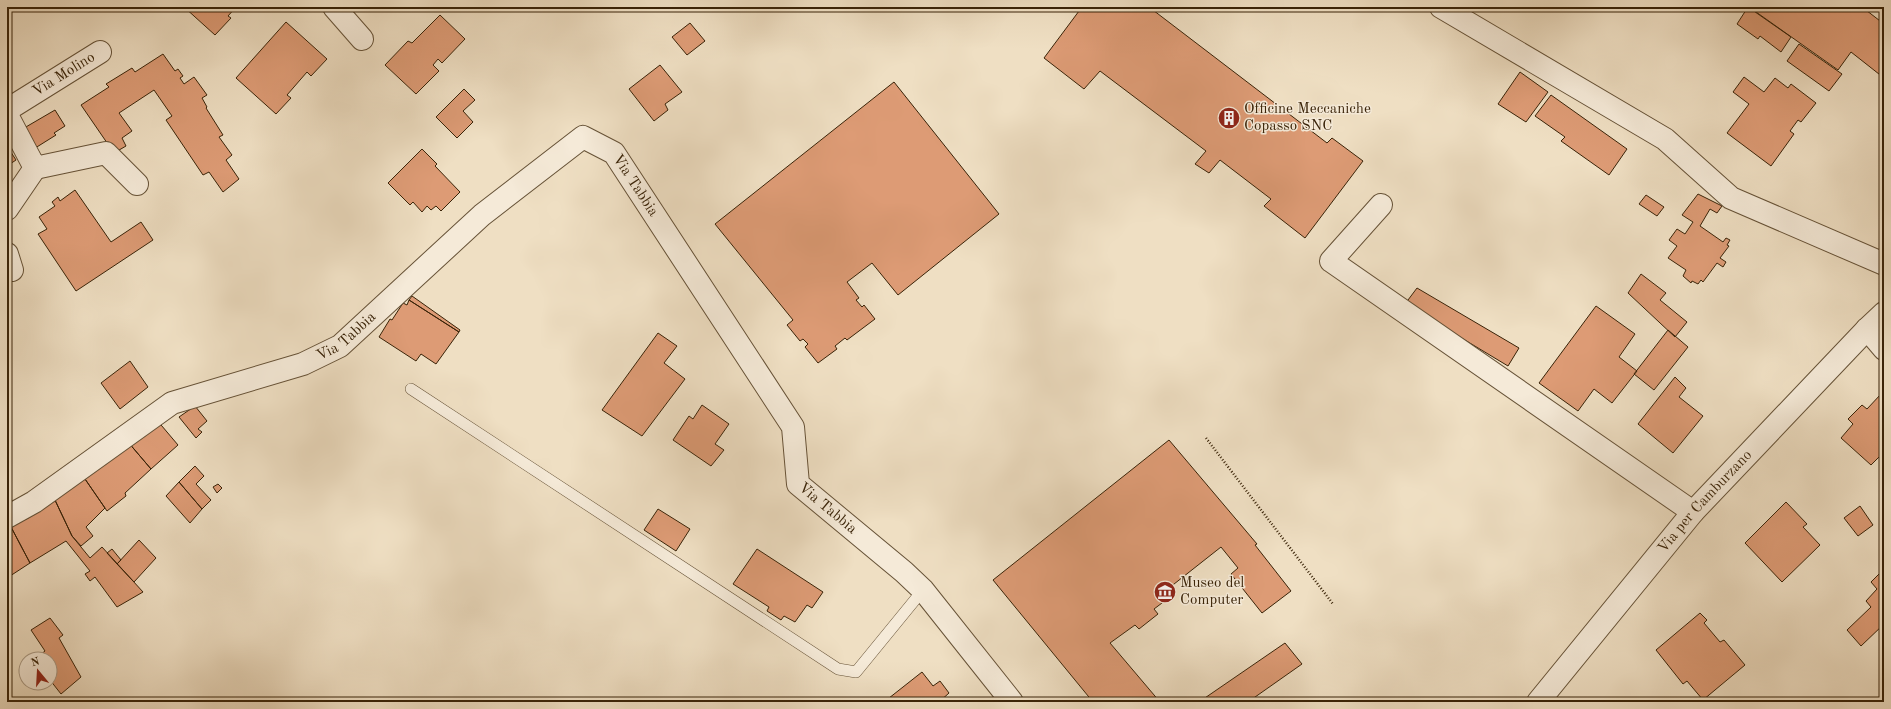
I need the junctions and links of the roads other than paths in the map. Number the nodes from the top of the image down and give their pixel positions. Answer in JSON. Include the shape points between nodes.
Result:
{"nodes":[{"id":1,"x":334,"y":7,"type":"edge"},
{"id":2,"x":1441,"y":7,"type":"edge"},
{"id":3,"x":362,"y":39,"type":"dead end"},
{"id":4,"x":100,"y":52,"type":"dead end"},
{"id":5,"x":7,"y":110,"type":"edge"},
{"id":6,"x":7,"y":115,"type":"edge"},
{"id":7,"x":35,"y":168,"type":"junction"},
{"id":8,"x":137,"y":184,"type":"dead end"},
{"id":9,"x":1381,"y":205,"type":"dead end"},
{"id":10,"x":7,"y":209,"type":"edge"},
{"id":11,"x":1884,"y":264,"type":"edge"},
{"id":12,"x":1884,"y":313,"type":"edge"},
{"id":13,"x":1866,"y":329,"type":"junction"},
{"id":14,"x":1884,"y":348,"type":"edge"},
{"id":15,"x":411,"y":389,"type":"dead end"},
{"id":16,"x":1693,"y":512,"type":"junction"},
{"id":17,"x":7,"y":517,"type":"edge"},
{"id":18,"x":923,"y":590,"type":"junction"},
{"id":19,"x":1012,"y":702,"type":"edge"},
{"id":20,"x":1538,"y":702,"type":"edge"}],
"edges":[{"from":1,"to":3,"type":"street"},
{"from":2,"to":11,"type":"street","via":[[1664,139],[1731,198]]},
{"from":4,"to":5,"type":"street","name":"Via Molino"},
{"from":6,"to":7,"type":"street"},
{"from":7,"to":8,"type":"street","via":[[106,153]]},
{"from":7,"to":10,"type":"street"},
{"from":9,"to":16,"type":"street","via":[[1331,261]]},
{"from":12,"to":13,"type":"street","name":"Via per Camburzano"},
{"from":13,"to":14,"type":"street"},
{"from":13,"to":16,"type":"street","name":"Via per Camburzano"},
{"from":15,"to":18,"type":"lane","via":[[838,669],[856,672]]},
{"from":16,"to":20,"type":"street","name":"Via per Camburzano"},
{"from":17,"to":18,"type":"street","name":"Via Tabbia","via":[[34,502],[172,403],[303,364],[340,346],[482,215],[583,137],[614,153],[793,426],[798,484]]},
{"from":18,"to":19,"type":"street","name":"Via Tabbia"}]}
